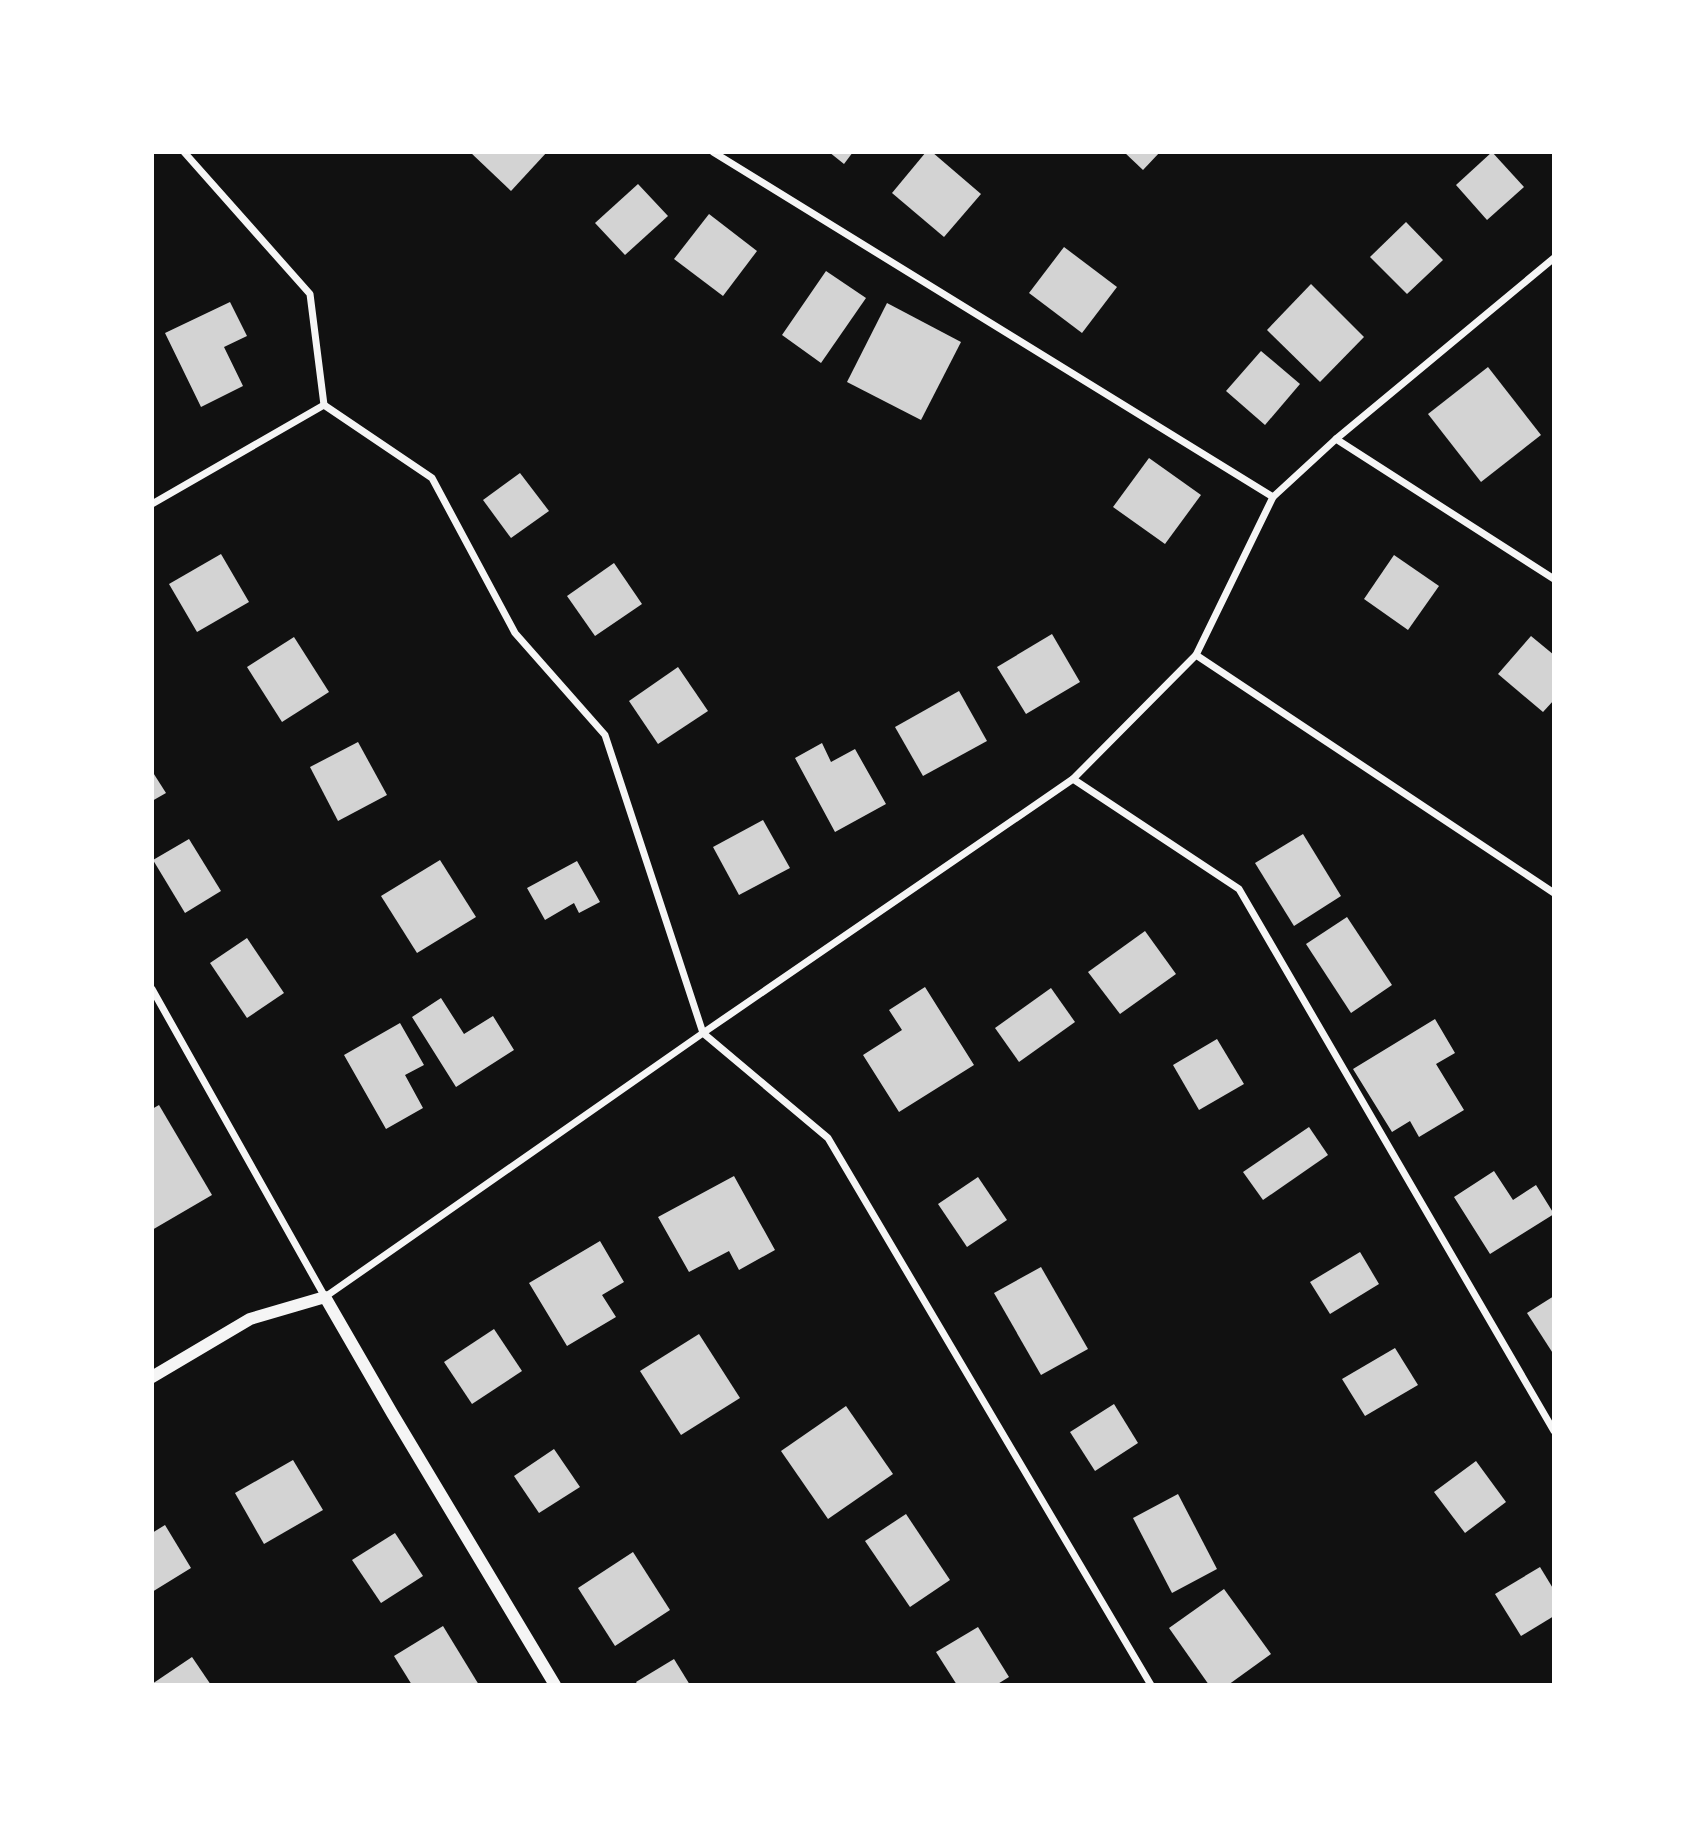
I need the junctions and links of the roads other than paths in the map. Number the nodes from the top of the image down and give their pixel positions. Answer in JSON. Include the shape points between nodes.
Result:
{"nodes":[{"id":1,"x":184,"y":152,"type":"edge"},
{"id":2,"x":713,"y":152,"type":"edge"},
{"id":3,"x":1554,"y":258,"type":"edge"},
{"id":4,"x":324,"y":405,"type":"junction"},
{"id":5,"x":1336,"y":439,"type":"junction"},
{"id":6,"x":1273,"y":497,"type":"junction"},
{"id":7,"x":152,"y":504,"type":"edge"},
{"id":8,"x":1554,"y":579,"type":"edge"},
{"id":9,"x":1196,"y":655,"type":"junction"},
{"id":10,"x":1073,"y":779,"type":"junction"},
{"id":11,"x":1554,"y":894,"type":"edge"},
{"id":12,"x":152,"y":989,"type":"edge"},
{"id":13,"x":703,"y":1033,"type":"junction"},
{"id":14,"x":326,"y":1297,"type":"junction"},
{"id":15,"x":152,"y":1377,"type":"edge"},
{"id":16,"x":1554,"y":1431,"type":"edge"},
{"id":17,"x":555,"y":1685,"type":"edge"},
{"id":18,"x":1151,"y":1685,"type":"edge"}],
"edges":[{"from":1,"to":4,"type":"street","via":[[310,293]]},
{"from":2,"to":6,"type":"street"},
{"from":3,"to":5,"type":"street"},
{"from":4,"to":7,"type":"street"},
{"from":4,"to":13,"type":"street","via":[[432,478],[515,633],[605,735]]},
{"from":5,"to":6,"type":"street"},
{"from":5,"to":8,"type":"street"},
{"from":6,"to":9,"type":"street"},
{"from":9,"to":10,"type":"street"},
{"from":9,"to":11,"type":"street"},
{"from":10,"to":13,"type":"street"},
{"from":10,"to":16,"type":"street","via":[[1239,889]]},
{"from":12,"to":14,"type":"street"},
{"from":13,"to":14,"type":"street"},
{"from":13,"to":18,"type":"street","via":[[828,1139]]},
{"from":14,"to":15,"type":"street","via":[[250,1319]]},
{"from":14,"to":17,"type":"street"}]}
